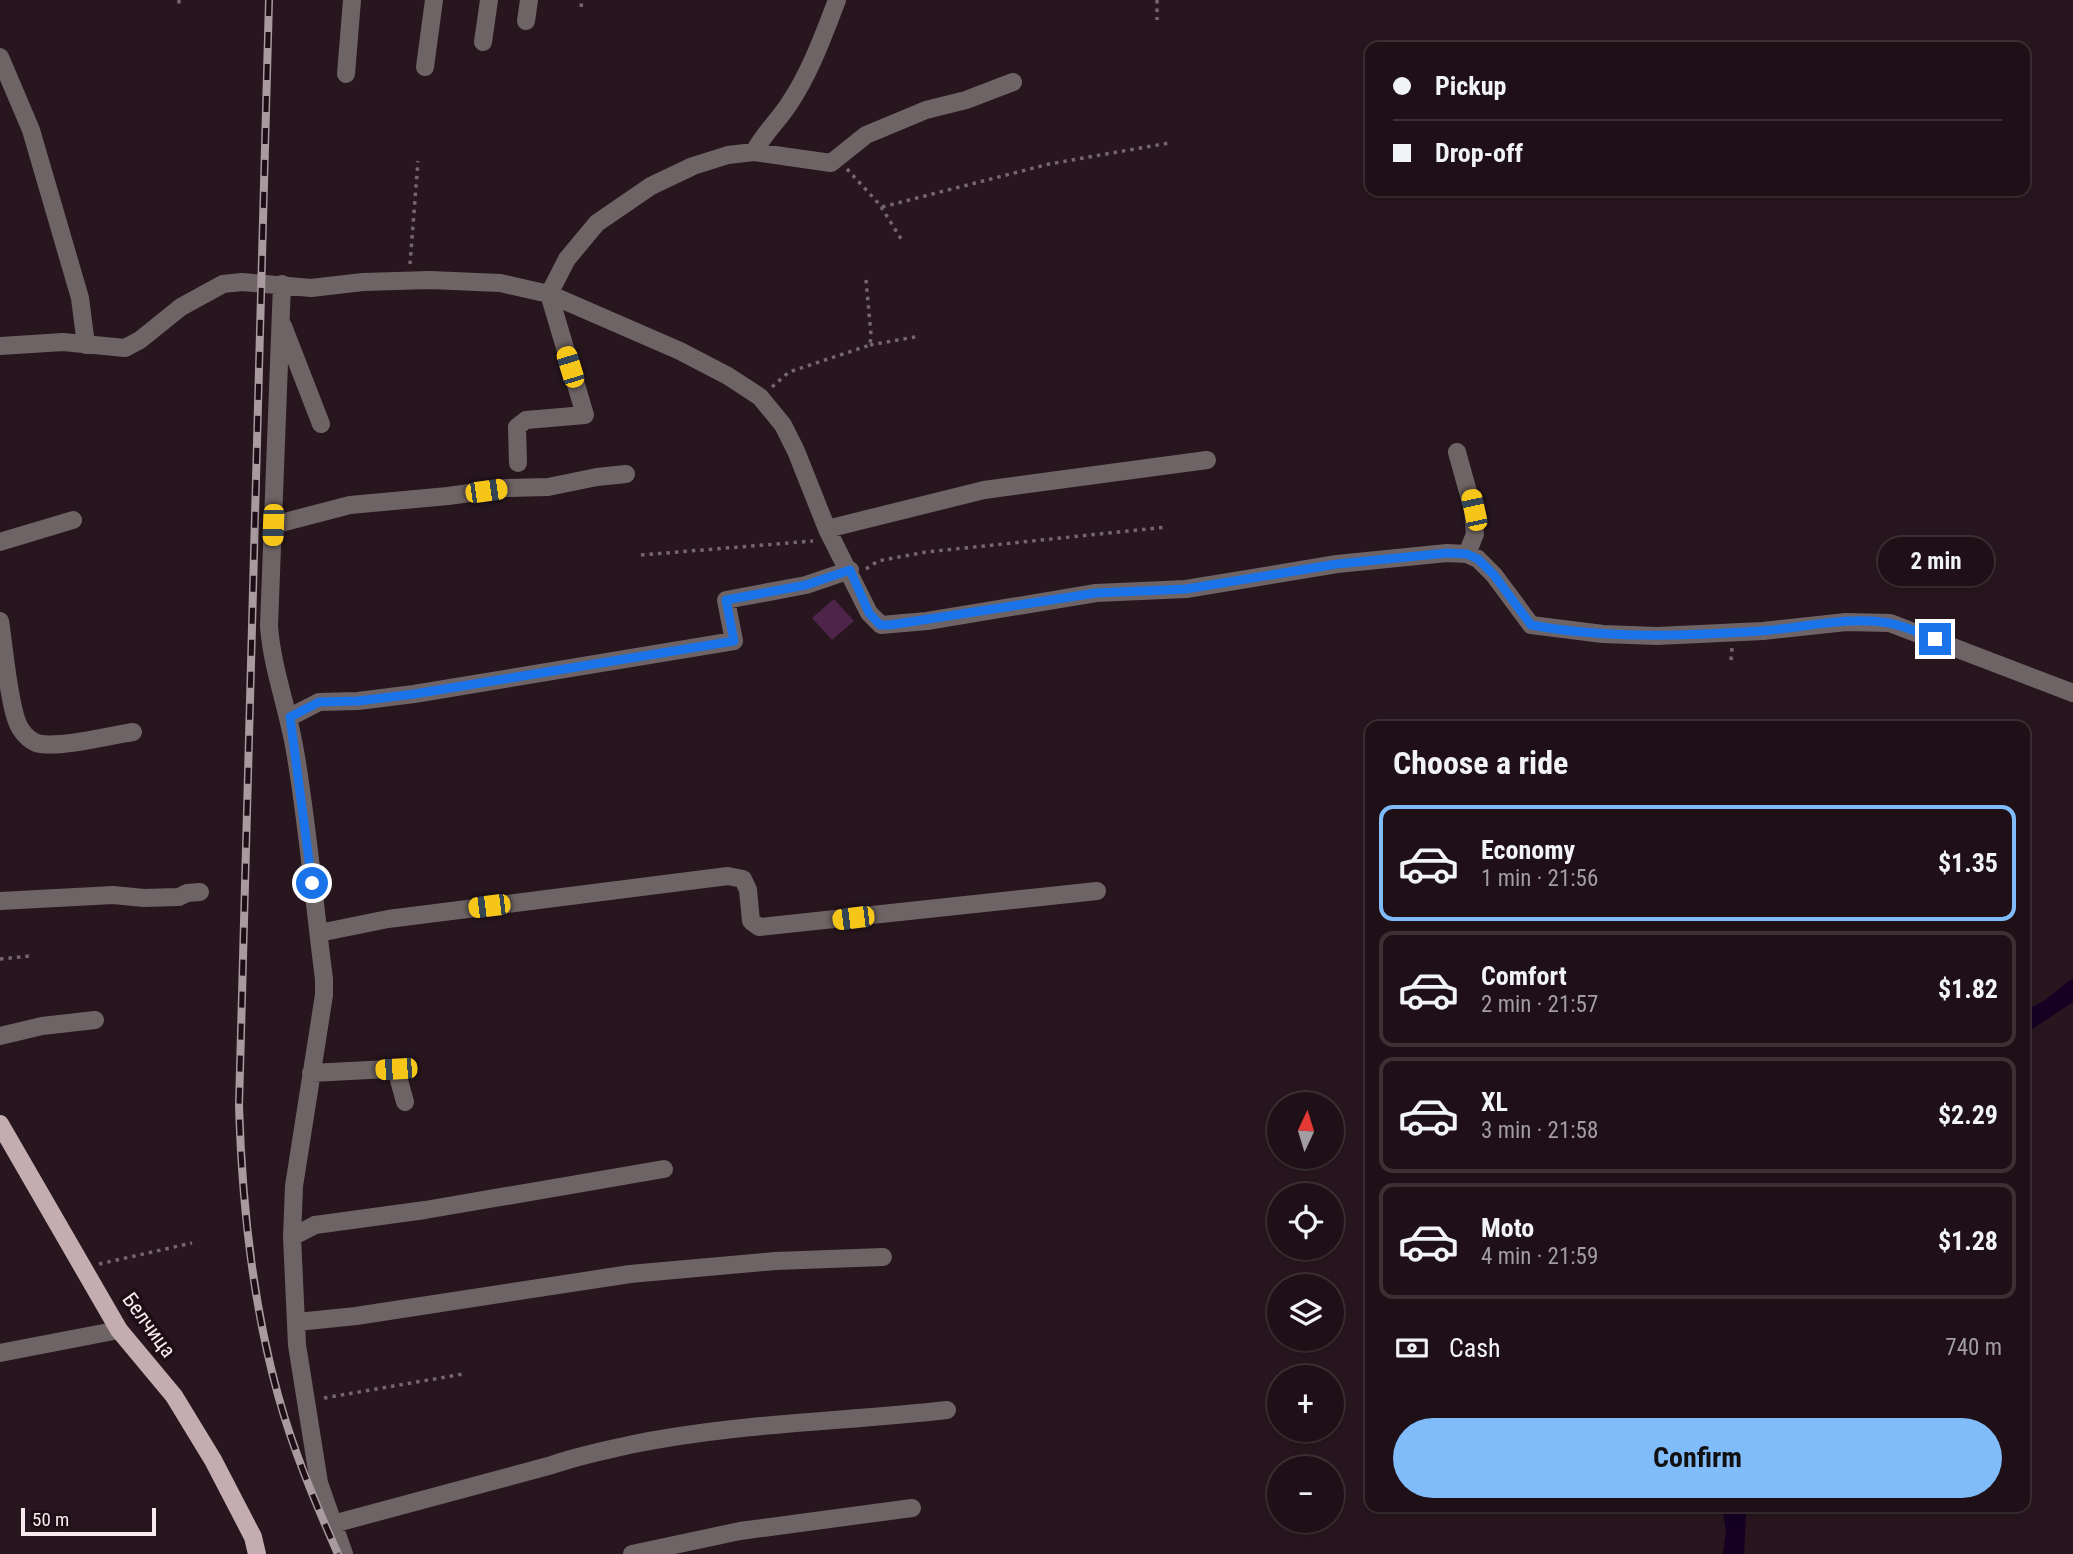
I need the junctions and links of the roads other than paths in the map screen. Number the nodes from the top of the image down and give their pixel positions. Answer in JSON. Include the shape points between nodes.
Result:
{"nodes":[{"id":1,"x":352,"y":0,"type":"edge"},
{"id":2,"x":434,"y":0,"type":"edge"},
{"id":3,"x":489,"y":0,"type":"edge"},
{"id":4,"x":529,"y":0,"type":"edge"},
{"id":5,"x":837,"y":0,"type":"edge"},
{"id":6,"x":526,"y":21,"type":"dead end"},
{"id":7,"x":483,"y":42,"type":"dead end"},
{"id":8,"x":0,"y":57,"type":"edge"},
{"id":9,"x":425,"y":67,"type":"dead end"},
{"id":10,"x":346,"y":74,"type":"dead end"},
{"id":11,"x":1013,"y":82,"type":"dead end"},
{"id":12,"x":754,"y":152,"type":"junction"},
{"id":13,"x":282,"y":284,"type":"junction"},
{"id":14,"x":549,"y":294,"type":"junction"},
{"id":15,"x":280,"y":319,"type":"junction"},
{"id":16,"x":86,"y":345,"type":"junction"},
{"id":17,"x":0,"y":346,"type":"edge"},
{"id":18,"x":321,"y":424,"type":"dead end"},
{"id":19,"x":1457,"y":452,"type":"dead end"},
{"id":20,"x":1207,"y":460,"type":"dead end"},
{"id":21,"x":518,"y":463,"type":"dead end"},
{"id":22,"x":626,"y":474,"type":"dead end"},
{"id":23,"x":73,"y":520,"type":"dead end"},
{"id":24,"x":273,"y":525,"type":"junction"},
{"id":25,"x":830,"y":534,"type":"junction"},
{"id":26,"x":0,"y":542,"type":"edge"},
{"id":27,"x":1467,"y":554,"type":"junction"},
{"id":28,"x":852,"y":574,"type":"junction"},
{"id":29,"x":0,"y":621,"type":"edge"},
{"id":30,"x":2073,"y":693,"type":"edge"},
{"id":31,"x":290,"y":717,"type":"junction"},
{"id":32,"x":133,"y":732,"type":"dead end"},
{"id":33,"x":1097,"y":891,"type":"dead end"},
{"id":34,"x":200,"y":892,"type":"dead end"},
{"id":35,"x":0,"y":901,"type":"edge"},
{"id":36,"x":319,"y":933,"type":"junction"},
{"id":37,"x":95,"y":1020,"type":"dead end"},
{"id":38,"x":0,"y":1036,"type":"edge"},
{"id":39,"x":311,"y":1073,"type":"junction"},
{"id":40,"x":405,"y":1102,"type":"dead end"},
{"id":41,"x":0,"y":1125,"type":"edge"},
{"id":42,"x":6,"y":1147,"type":"edge"},
{"id":43,"x":664,"y":1169,"type":"dead end"},
{"id":44,"x":292,"y":1237,"type":"junction"},
{"id":45,"x":883,"y":1257,"type":"dead end"},
{"id":46,"x":297,"y":1322,"type":"junction"},
{"id":47,"x":119,"y":1330,"type":"junction"},
{"id":48,"x":0,"y":1353,"type":"edge"},
{"id":49,"x":947,"y":1409,"type":"dead end"},
{"id":50,"x":912,"y":1508,"type":"dead end"},
{"id":51,"x":333,"y":1524,"type":"junction"},
{"id":52,"x":257,"y":1554,"type":"edge"},
{"id":53,"x":344,"y":1554,"type":"edge"},
{"id":54,"x":632,"y":1554,"type":"edge"}],
"edges":[{"from":1,"to":10,"type":"street"},
{"from":2,"to":9,"type":"street"},
{"from":3,"to":7,"type":"street"},
{"from":4,"to":6,"type":"street"},
{"from":5,"to":12,"type":"street","via":[[789,104]]},
{"from":8,"to":16,"type":"street","via":[[32,130],[80,298]]},
{"from":11,"to":12,"type":"street","via":[[874,131],[831,163]]},
{"from":12,"to":14,"type":"street","via":[[692,166],[651,186],[597,223],[567,259]]},
{"from":13,"to":14,"type":"street","via":[[311,288],[363,282],[500,283]]},
{"from":13,"to":15,"type":"street"},
{"from":13,"to":16,"type":"street","via":[[223,284],[181,307],[125,348]]},
{"from":14,"to":21,"type":"street","via":[[585,415],[520,423]]},
{"from":14,"to":25,"type":"street","via":[[680,351],[760,397],[796,450]]},
{"from":15,"to":18,"type":"street"},
{"from":15,"to":24,"type":"street"},
{"from":16,"to":17,"type":"street"},
{"from":19,"to":27,"type":"street","via":[[1474,510],[1475,534]]},
{"from":20,"to":25,"type":"street","via":[[984,490]]},
{"from":22,"to":24,"type":"street","via":[[548,487],[350,505]]},
{"from":23,"to":26,"type":"street"},
{"from":24,"to":31,"type":"street","via":[[270,645]]},
{"from":25,"to":28,"type":"street"},
{"from":27,"to":28,"type":"street","via":[[1337,564],[1186,589],[1096,593],[890,625],[880,625],[869,613]]},
{"from":27,"to":30,"type":"street","via":[[1494,575],[1531,625],[1657,636],[1890,623]]},
{"from":28,"to":31,"type":"street","via":[[726,600],[734,641],[414,694],[319,702]]},
{"from":29,"to":32,"type":"street","via":[[14,709],[18,726],[27,737],[38,744]]},
{"from":31,"to":36,"type":"street"},
{"from":33,"to":36,"type":"street","via":[[759,927],[751,921],[743,878],[728,876],[388,919]]},
{"from":34,"to":35,"type":"street","via":[[179,897]]},
{"from":36,"to":39,"type":"street","via":[[324,995]]},
{"from":37,"to":38,"type":"street"},
{"from":39,"to":40,"type":"street","via":[[402,1068]]},
{"from":39,"to":44,"type":"street","via":[[294,1186]]},
{"from":41,"to":42,"type":"main road","name":"Белчица"},
{"from":42,"to":47,"type":"main road","name":"Белчица"},
{"from":43,"to":44,"type":"street","via":[[315,1225]]},
{"from":44,"to":46,"type":"street"},
{"from":45,"to":46,"type":"street","via":[[630,1274]]},
{"from":46,"to":51,"type":"street","via":[[319,1483]]},
{"from":47,"to":48,"type":"street"},
{"from":47,"to":52,"type":"main road","name":"Белчица","via":[[174,1396],[213,1460],[253,1537]]},
{"from":49,"to":51,"type":"street","via":[[671,1436],[574,1457]]},
{"from":50,"to":54,"type":"street","via":[[740,1531]]},
{"from":51,"to":53,"type":"street"}]}
